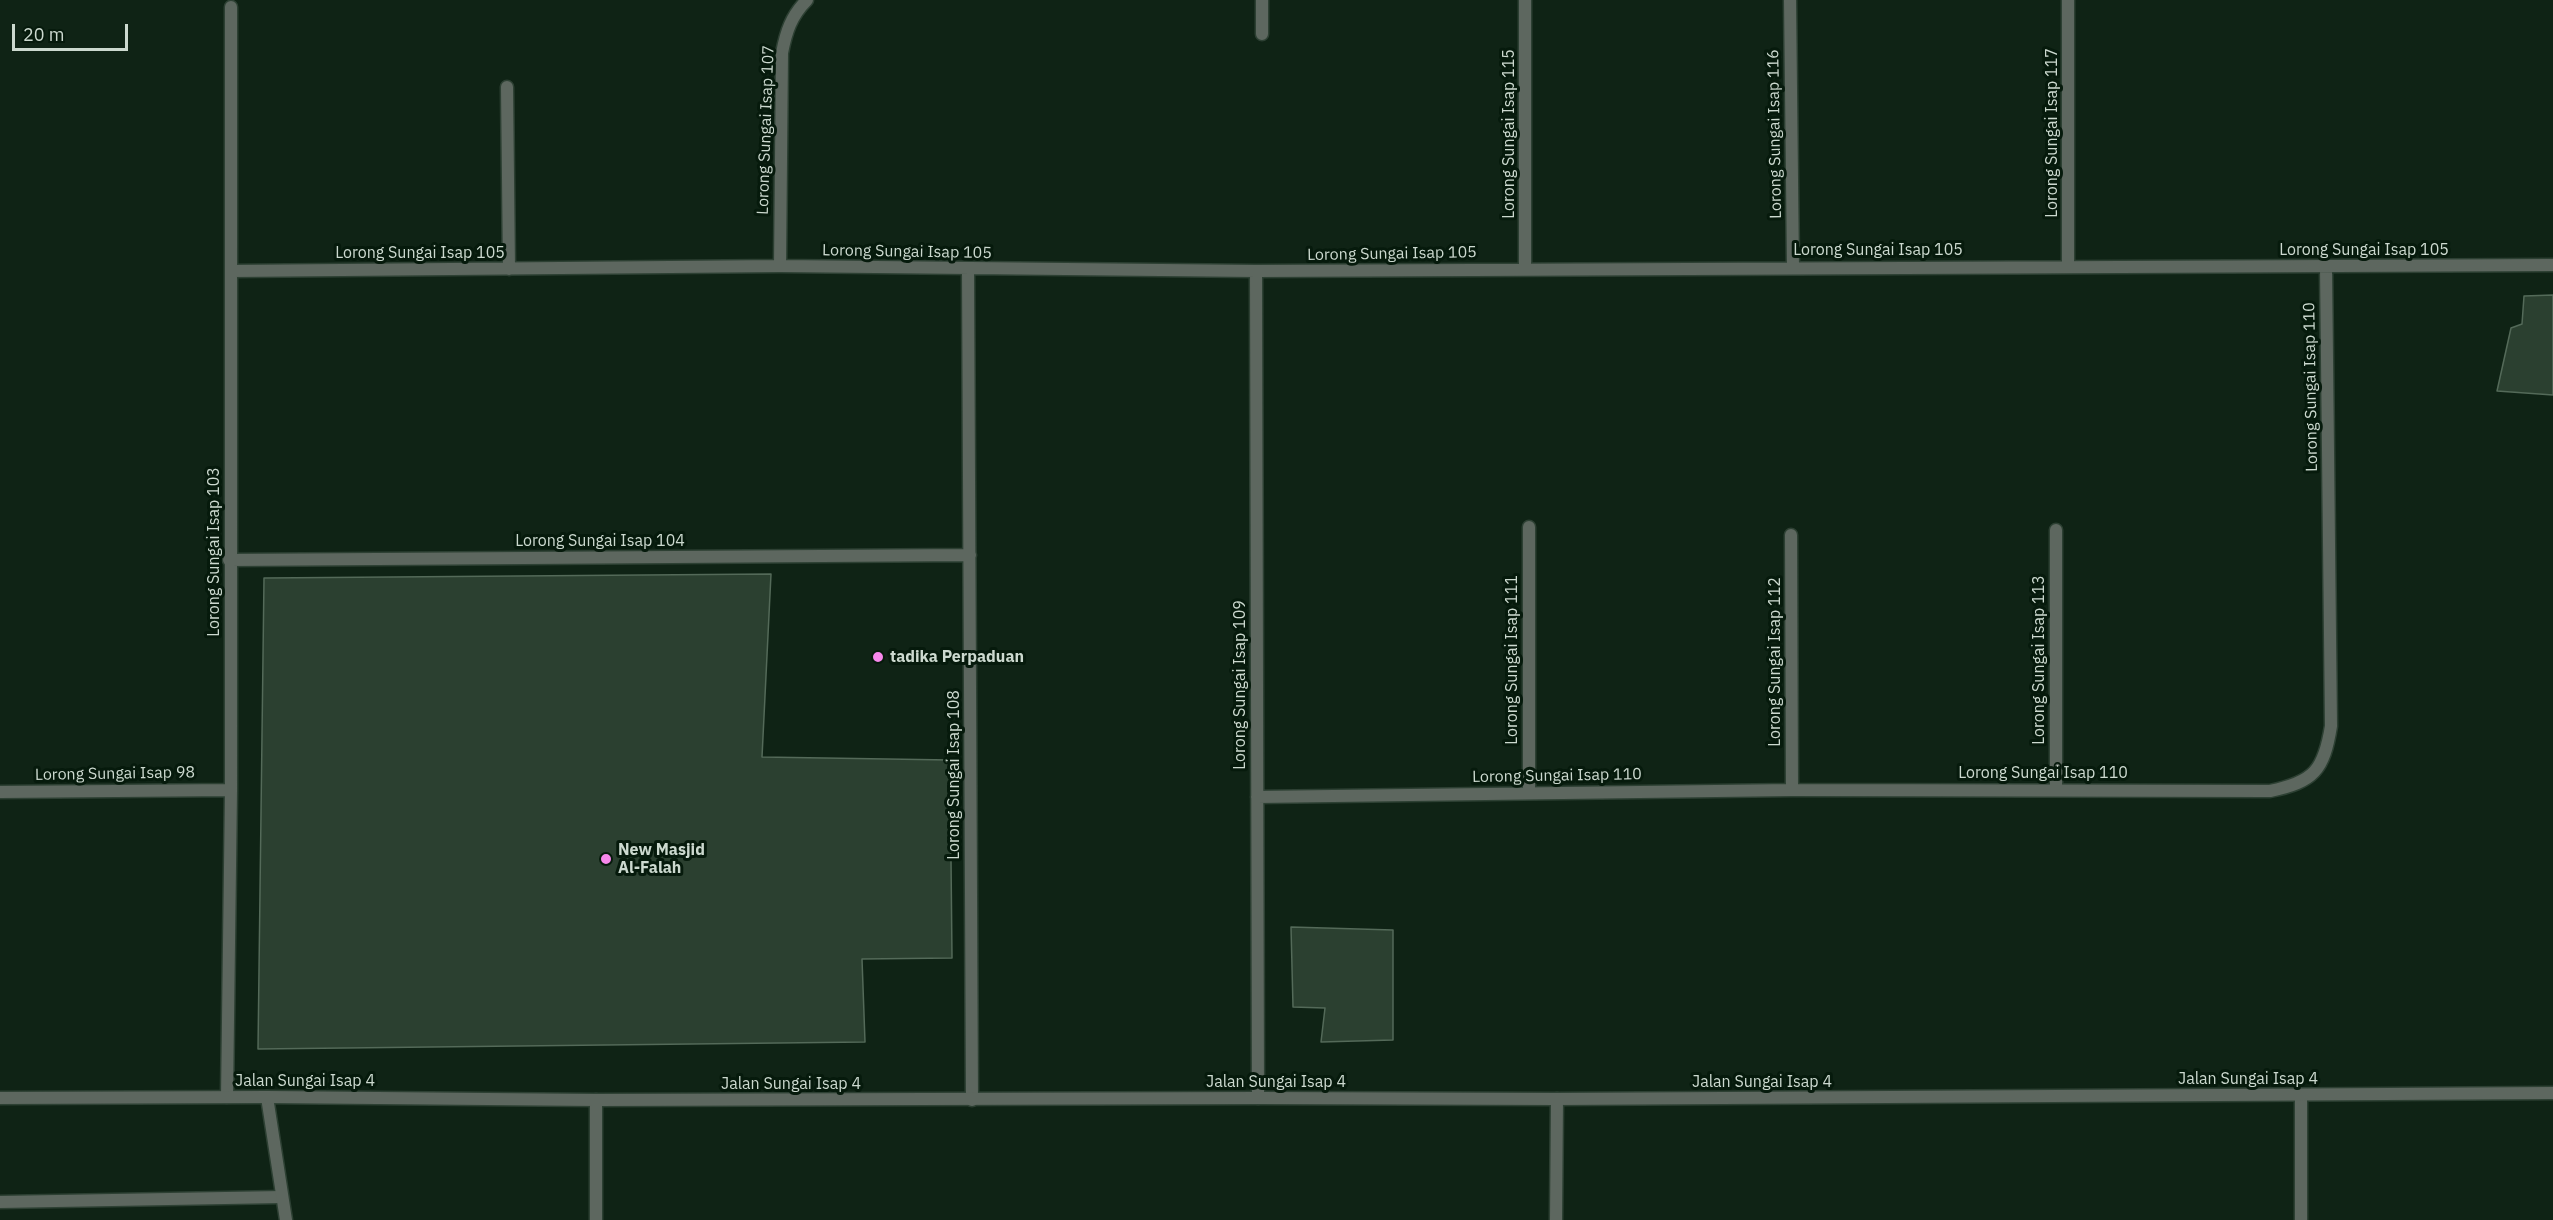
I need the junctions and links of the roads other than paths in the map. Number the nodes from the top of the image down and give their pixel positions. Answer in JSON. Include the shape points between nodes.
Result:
{"nodes":[{"id":1,"x":807,"y":0,"type":"edge"},
{"id":2,"x":1262,"y":0,"type":"edge"},
{"id":3,"x":1525,"y":0,"type":"edge"},
{"id":4,"x":1790,"y":0,"type":"edge"},
{"id":5,"x":2068,"y":0,"type":"edge"},
{"id":6,"x":231,"y":7,"type":"dead end"},
{"id":7,"x":1262,"y":34,"type":"dead end"},
{"id":8,"x":507,"y":87,"type":"dead end"},
{"id":9,"x":2553,"y":265,"type":"edge"},
{"id":10,"x":780,"y":266,"type":"junction"},
{"id":11,"x":2068,"y":266,"type":"junction"},
{"id":12,"x":1793,"y":267,"type":"junction"},
{"id":13,"x":2326,"y":267,"type":"junction"},
{"id":14,"x":509,"y":269,"type":"junction"},
{"id":15,"x":1525,"y":269,"type":"junction"},
{"id":16,"x":968,"y":270,"type":"junction"},
{"id":17,"x":232,"y":271,"type":"junction"},
{"id":18,"x":1256,"y":272,"type":"junction"},
{"id":19,"x":1529,"y":527,"type":"dead end"},
{"id":20,"x":2056,"y":530,"type":"dead end"},
{"id":21,"x":1791,"y":535,"type":"dead end"},
{"id":22,"x":970,"y":555,"type":"junction"},
{"id":23,"x":229,"y":560,"type":"junction"},
{"id":24,"x":2056,"y":789,"type":"junction"},
{"id":25,"x":231,"y":790,"type":"junction"},
{"id":26,"x":1792,"y":790,"type":"junction"},
{"id":27,"x":0,"y":792,"type":"edge"},
{"id":28,"x":1528,"y":792,"type":"junction"},
{"id":29,"x":1257,"y":797,"type":"junction"},
{"id":30,"x":2553,"y":1093,"type":"edge"},
{"id":31,"x":2301,"y":1096,"type":"junction"},
{"id":32,"x":228,"y":1097,"type":"junction"},
{"id":33,"x":267,"y":1097,"type":"junction"},
{"id":34,"x":0,"y":1098,"type":"edge"},
{"id":35,"x":1258,"y":1098,"type":"junction"},
{"id":36,"x":1557,"y":1099,"type":"junction"},
{"id":37,"x":596,"y":1100,"type":"junction"},
{"id":38,"x":972,"y":1100,"type":"junction"},
{"id":39,"x":282,"y":1197,"type":"junction"},
{"id":40,"x":0,"y":1202,"type":"edge"},
{"id":41,"x":285,"y":1220,"type":"edge"},
{"id":42,"x":596,"y":1220,"type":"edge"},
{"id":43,"x":1556,"y":1220,"type":"edge"},
{"id":44,"x":2301,"y":1220,"type":"edge"}],
"edges":[{"from":1,"to":10,"type":"street","name":"Lorong Sungai Isap 107","via":[[796,11],[782,54]]},
{"from":2,"to":7,"type":"street"},
{"from":3,"to":15,"type":"street","name":"Lorong Sungai Isap 115"},
{"from":4,"to":12,"type":"street","name":"Lorong Sungai Isap 116"},
{"from":5,"to":11,"type":"street","name":"Lorong Sungai Isap 117"},
{"from":6,"to":17,"type":"street","name":"Lorong Sungai Isap 103"},
{"from":8,"to":14,"type":"street"},
{"from":9,"to":13,"type":"street","name":"Lorong Sungai Isap 105"},
{"from":10,"to":14,"type":"street","name":"Lorong Sungai Isap 105"},
{"from":10,"to":16,"type":"street","name":"Lorong Sungai Isap 105"},
{"from":11,"to":12,"type":"street","name":"Lorong Sungai Isap 105"},
{"from":11,"to":13,"type":"street","name":"Lorong Sungai Isap 105"},
{"from":12,"to":15,"type":"street","name":"Lorong Sungai Isap 105"},
{"from":13,"to":24,"type":"street","name":"Lorong Sungai Isap 110","via":[[2331,726],[2328,749],[2320,766],[2307,780],[2270,791]]},
{"from":14,"to":17,"type":"street","name":"Lorong Sungai Isap 105"},
{"from":15,"to":18,"type":"street","name":"Lorong Sungai Isap 105"},
{"from":16,"to":18,"type":"street","name":"Lorong Sungai Isap 105"},
{"from":16,"to":22,"type":"street","name":"Lorong Sungai Isap 108"},
{"from":17,"to":23,"type":"street","name":"Lorong Sungai Isap 103"},
{"from":18,"to":29,"type":"street","name":"Lorong Sungai Isap 109"},
{"from":19,"to":28,"type":"street","name":"Lorong Sungai Isap 111"},
{"from":20,"to":24,"type":"street","name":"Lorong Sungai Isap 113"},
{"from":21,"to":26,"type":"street","name":"Lorong Sungai Isap 112"},
{"from":22,"to":23,"type":"street","name":"Lorong Sungai Isap 104"},
{"from":22,"to":38,"type":"street","name":"Lorong Sungai Isap 108"},
{"from":23,"to":25,"type":"street","name":"Lorong Sungai Isap 103"},
{"from":24,"to":26,"type":"street","name":"Lorong Sungai Isap 110"},
{"from":25,"to":27,"type":"street","name":"Lorong Sungai Isap 98"},
{"from":25,"to":32,"type":"street","name":"Lorong Sungai Isap 103"},
{"from":26,"to":28,"type":"street","name":"Lorong Sungai Isap 110"},
{"from":28,"to":29,"type":"street","name":"Lorong Sungai Isap 110"},
{"from":29,"to":35,"type":"street","name":"Lorong Sungai Isap 109"},
{"from":30,"to":31,"type":"street","name":"Jalan Sungai Isap 4"},
{"from":31,"to":36,"type":"street","name":"Jalan Sungai Isap 4"},
{"from":31,"to":44,"type":"street"},
{"from":32,"to":33,"type":"street","name":"Jalan Sungai Isap 4"},
{"from":32,"to":34,"type":"street","name":"Jalan Sungai Isap 4"},
{"from":33,"to":37,"type":"street","name":"Jalan Sungai Isap 4"},
{"from":33,"to":39,"type":"street"},
{"from":35,"to":36,"type":"street","name":"Jalan Sungai Isap 4"},
{"from":35,"to":38,"type":"street","name":"Jalan Sungai Isap 4"},
{"from":36,"to":43,"type":"street"},
{"from":37,"to":38,"type":"street","name":"Jalan Sungai Isap 4"},
{"from":37,"to":42,"type":"street"},
{"from":39,"to":40,"type":"street"},
{"from":39,"to":41,"type":"street"}]}
